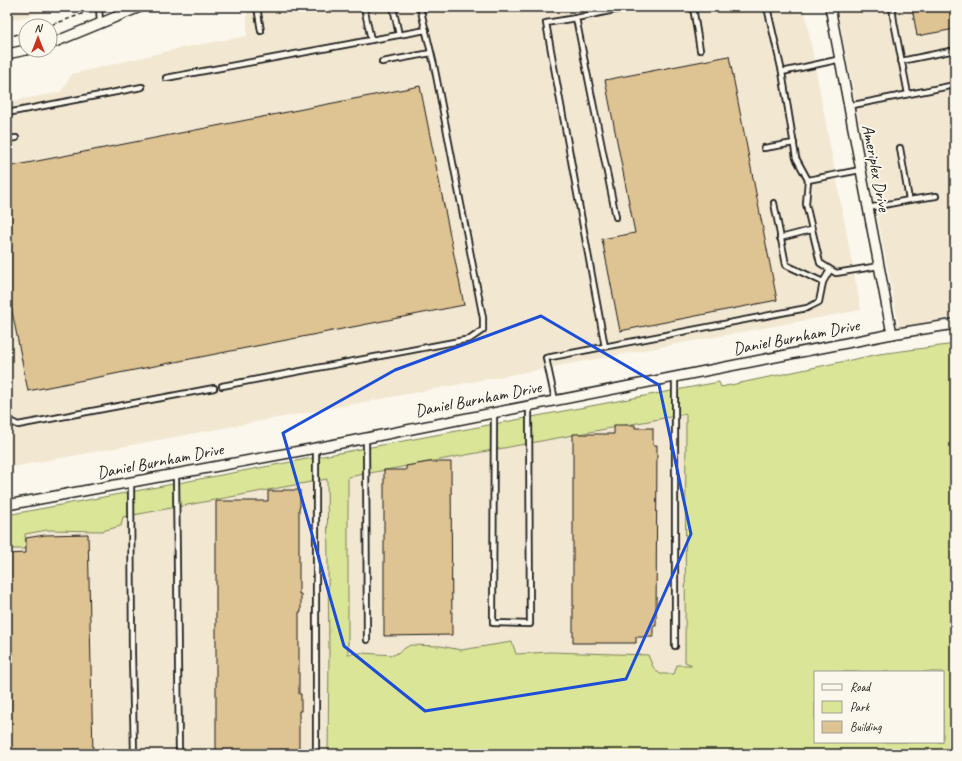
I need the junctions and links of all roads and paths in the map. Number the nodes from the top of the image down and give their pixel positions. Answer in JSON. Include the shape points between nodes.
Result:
{"nodes":[{"id":1,"x":99,"y":7,"type":"edge"},
{"id":2,"x":140,"y":7,"type":"edge"},
{"id":3,"x":257,"y":7,"type":"edge"},
{"id":4,"x":364,"y":7,"type":"edge"},
{"id":5,"x":392,"y":7,"type":"edge"},
{"id":6,"x":420,"y":7,"type":"edge"},
{"id":7,"x":630,"y":7,"type":"edge"},
{"id":8,"x":693,"y":7,"type":"edge"},
{"id":9,"x":768,"y":7,"type":"edge"},
{"id":10,"x":830,"y":7,"type":"edge"},
{"id":11,"x":892,"y":7,"type":"edge"},
{"id":12,"x":576,"y":18,"type":"junction"},
{"id":13,"x":58,"y":22,"type":"edge"},
{"id":14,"x":100,"y":24,"type":"junction"},
{"id":15,"x":426,"y":30,"type":"junction"},
{"id":16,"x":261,"y":31,"type":"dead end"},
{"id":17,"x":18,"y":34,"type":"edge"},
{"id":18,"x":399,"y":35,"type":"junction"},
{"id":19,"x":7,"y":37,"type":"edge"},
{"id":20,"x":371,"y":40,"type":"junction"},
{"id":21,"x":58,"y":41,"type":"edge"},
{"id":22,"x":700,"y":50,"type":"dead end"},
{"id":23,"x":955,"y":50,"type":"edge"},
{"id":24,"x":18,"y":52,"type":"edge"},
{"id":25,"x":431,"y":53,"type":"junction"},
{"id":26,"x":7,"y":54,"type":"edge"},
{"id":27,"x":841,"y":59,"type":"junction"},
{"id":28,"x":901,"y":61,"type":"junction"},
{"id":29,"x":382,"y":62,"type":"dead end"},
{"id":30,"x":782,"y":72,"type":"junction"},
{"id":31,"x":166,"y":78,"type":"dead end"},
{"id":32,"x":955,"y":86,"type":"edge"},
{"id":33,"x":142,"y":87,"type":"dead end"},
{"id":34,"x":908,"y":94,"type":"junction"},
{"id":35,"x":848,"y":106,"type":"junction"},
{"id":36,"x":7,"y":112,"type":"edge"},
{"id":37,"x":16,"y":138,"type":"dead end"},
{"id":38,"x":7,"y":139,"type":"edge"},
{"id":39,"x":794,"y":143,"type":"junction"},
{"id":40,"x":764,"y":148,"type":"dead end"},
{"id":41,"x":900,"y":148,"type":"dead end"},
{"id":42,"x":860,"y":170,"type":"junction"},
{"id":43,"x":808,"y":180,"type":"junction"},
{"id":44,"x":936,"y":196,"type":"dead end"},
{"id":45,"x":909,"y":200,"type":"junction"},
{"id":46,"x":774,"y":203,"type":"dead end"},
{"id":47,"x":868,"y":208,"type":"junction"},
{"id":48,"x":616,"y":217,"type":"dead end"},
{"id":49,"x":811,"y":230,"type":"junction"},
{"id":50,"x":780,"y":238,"type":"junction"},
{"id":51,"x":879,"y":266,"type":"junction"},
{"id":52,"x":830,"y":270,"type":"junction"},
{"id":53,"x":823,"y":282,"type":"junction"},
{"id":54,"x":955,"y":324,"type":"edge"},
{"id":55,"x":892,"y":334,"type":"junction"},
{"id":56,"x":605,"y":347,"type":"junction"},
{"id":57,"x":675,"y":376,"type":"junction"},
{"id":58,"x":222,"y":386,"type":"dead end"},
{"id":59,"x":214,"y":388,"type":"dead end"},
{"id":60,"x":555,"y":400,"type":"junction"},
{"id":61,"x":529,"y":405,"type":"junction"},
{"id":62,"x":7,"y":408,"type":"edge"},
{"id":63,"x":494,"y":412,"type":"junction"},
{"id":64,"x":366,"y":438,"type":"junction"},
{"id":65,"x":316,"y":448,"type":"junction"},
{"id":66,"x":176,"y":474,"type":"junction"},
{"id":67,"x":131,"y":482,"type":"junction"},
{"id":68,"x":7,"y":505,"type":"edge"},
{"id":69,"x":367,"y":640,"type":"dead end"},
{"id":70,"x":674,"y":646,"type":"dead end"},
{"id":71,"x":134,"y":754,"type":"edge"},
{"id":72,"x":179,"y":754,"type":"edge"},
{"id":73,"x":316,"y":754,"type":"edge"}],
"edges":[{"from":1,"to":13,"type":"path"},
{"from":1,"to":14,"type":"lane"},
{"from":2,"to":14,"type":"street"},
{"from":3,"to":16,"type":"lane"},
{"from":4,"to":20,"type":"lane"},
{"from":5,"to":18,"type":"lane"},
{"from":6,"to":15,"type":"lane"},
{"from":7,"to":12,"type":"lane"},
{"from":8,"to":22,"type":"lane"},
{"from":9,"to":30,"type":"lane"},
{"from":10,"to":27,"type":"street","name":"Ameriplex Drive"},
{"from":11,"to":28,"type":"lane"},
{"from":12,"to":48,"type":"lane"},
{"from":12,"to":56,"type":"lane","via":[[546,23]]},
{"from":14,"to":21,"type":"street"},
{"from":15,"to":18,"type":"lane"},
{"from":15,"to":25,"type":"lane"},
{"from":17,"to":19,"type":"path"},
{"from":18,"to":20,"type":"lane"},
{"from":20,"to":31,"type":"lane"},
{"from":23,"to":28,"type":"lane"},
{"from":24,"to":26,"type":"street"},
{"from":25,"to":29,"type":"lane"},
{"from":25,"to":58,"type":"lane","via":[[483,318],[483,330],[470,339]]},
{"from":27,"to":30,"type":"lane"},
{"from":27,"to":35,"type":"street","name":"Ameriplex Drive"},
{"from":28,"to":34,"type":"lane"},
{"from":30,"to":39,"type":"lane"},
{"from":32,"to":34,"type":"lane"},
{"from":33,"to":36,"type":"lane"},
{"from":34,"to":35,"type":"lane"},
{"from":35,"to":42,"type":"street","name":"Ameriplex Drive"},
{"from":37,"to":38,"type":"lane"},
{"from":39,"to":40,"type":"lane"},
{"from":39,"to":43,"type":"lane","via":[[796,158]]},
{"from":41,"to":45,"type":"lane"},
{"from":42,"to":43,"type":"lane"},
{"from":42,"to":47,"type":"street","name":"Ameriplex Drive"},
{"from":43,"to":49,"type":"lane","via":[[806,204]]},
{"from":44,"to":45,"type":"lane"},
{"from":45,"to":47,"type":"lane"},
{"from":46,"to":50,"type":"lane"},
{"from":47,"to":51,"type":"street","name":"Ameriplex Drive"},
{"from":49,"to":50,"type":"lane"},
{"from":49,"to":52,"type":"lane","via":[[820,263]]},
{"from":50,"to":53,"type":"lane","via":[[786,264]]},
{"from":51,"to":52,"type":"lane","via":[[836,273]]},
{"from":51,"to":55,"type":"street","name":"Ameriplex Drive"},
{"from":52,"to":53,"type":"lane"},
{"from":53,"to":56,"type":"lane","via":[[819,302],[807,308]]},
{"from":54,"to":55,"type":"street","name":"Daniel Burnham Drive"},
{"from":55,"to":57,"type":"street","name":"Daniel Burnham Drive"},
{"from":56,"to":60,"type":"lane","via":[[546,358]]},
{"from":57,"to":60,"type":"street","name":"Daniel Burnham Drive"},
{"from":57,"to":70,"type":"lane"},
{"from":59,"to":62,"type":"lane","via":[[18,425],[10,421]]},
{"from":60,"to":61,"type":"street","name":"Daniel Burnham Drive"},
{"from":61,"to":63,"type":"street","name":"Daniel Burnham Drive"},
{"from":61,"to":63,"type":"lane","via":[[530,624],[493,622]]},
{"from":63,"to":64,"type":"street","name":"Daniel Burnham Drive"},
{"from":64,"to":65,"type":"street","name":"Daniel Burnham Drive"},
{"from":64,"to":69,"type":"lane"},
{"from":65,"to":66,"type":"street","name":"Daniel Burnham Drive"},
{"from":65,"to":73,"type":"lane"},
{"from":66,"to":67,"type":"street","name":"Daniel Burnham Drive"},
{"from":66,"to":72,"type":"lane"},
{"from":67,"to":68,"type":"street","name":"Daniel Burnham Drive"},
{"from":67,"to":71,"type":"lane"}]}
